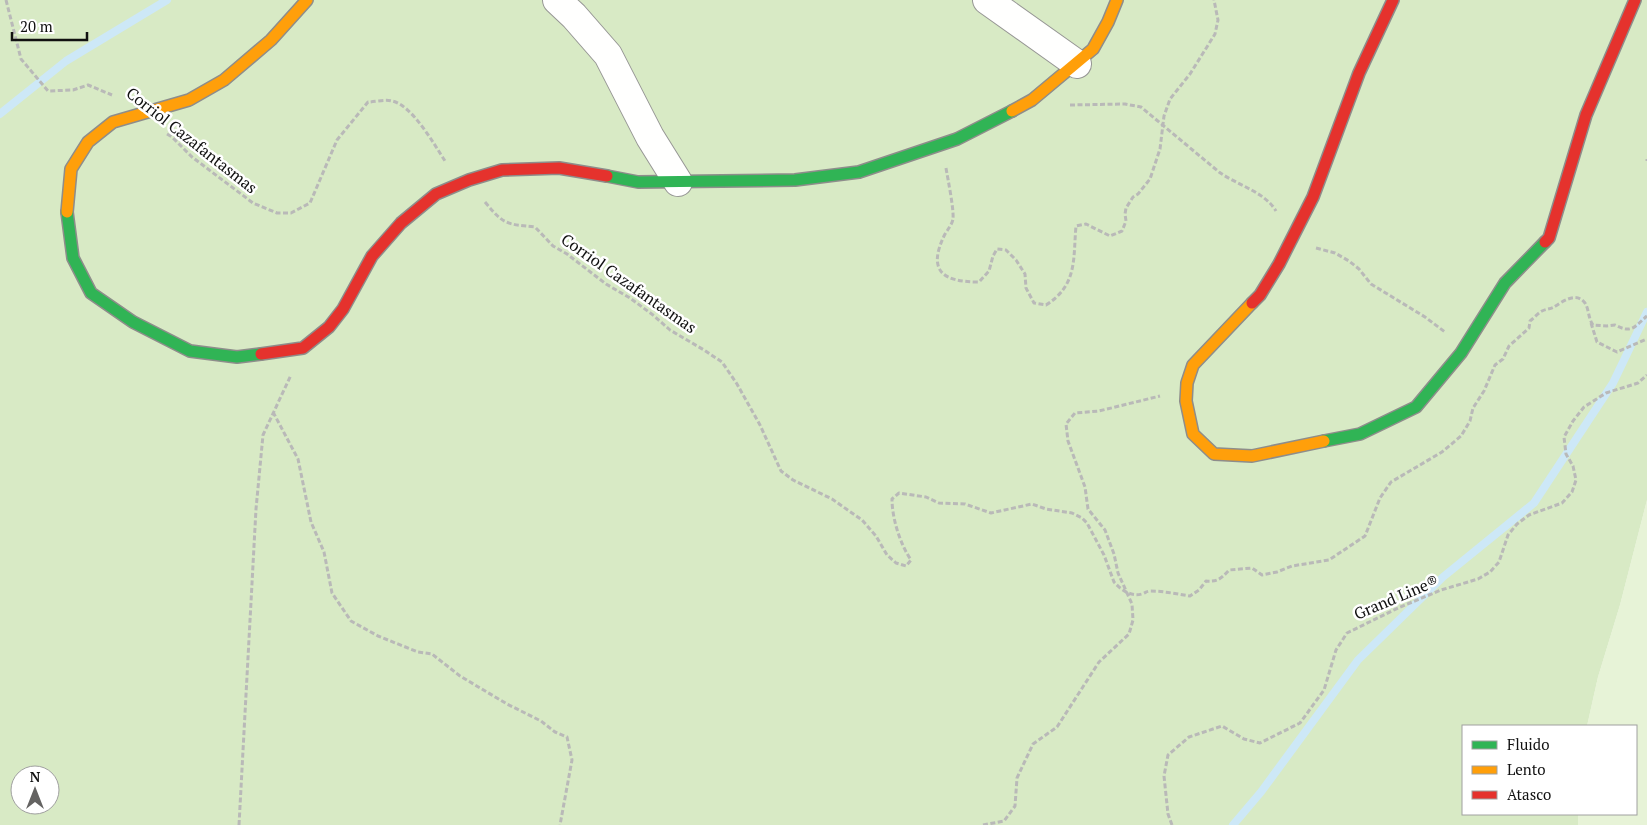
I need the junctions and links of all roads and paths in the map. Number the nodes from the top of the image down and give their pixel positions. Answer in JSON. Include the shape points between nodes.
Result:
{"nodes":[{"id":1,"x":6,"y":0,"type":"edge"},
{"id":2,"x":307,"y":0,"type":"edge"},
{"id":3,"x":557,"y":0,"type":"edge"},
{"id":4,"x":987,"y":0,"type":"edge"},
{"id":5,"x":1116,"y":0,"type":"edge"},
{"id":6,"x":1214,"y":0,"type":"edge"},
{"id":7,"x":1393,"y":0,"type":"edge"},
{"id":8,"x":1635,"y":0,"type":"edge"},
{"id":9,"x":1077,"y":64,"type":"junction"},
{"id":10,"x":1032,"y":100,"type":"junction"},
{"id":11,"x":136,"y":115,"type":"junction"},
{"id":12,"x":1163,"y":126,"type":"junction"},
{"id":13,"x":938,"y":145,"type":"junction"},
{"id":14,"x":678,"y":182,"type":"junction"},
{"id":15,"x":459,"y":185,"type":"junction"},
{"id":16,"x":1294,"y":237,"type":"junction"},
{"id":17,"x":1647,"y":316,"type":"edge"},
{"id":18,"x":1590,"y":320,"type":"junction"},
{"id":19,"x":1647,"y":339,"type":"edge"},
{"id":20,"x":1468,"y":342,"type":"junction"},
{"id":21,"x":303,"y":348,"type":"junction"},
{"id":22,"x":1647,"y":375,"type":"edge"},
{"id":23,"x":1186,"y":392,"type":"junction"},
{"id":24,"x":273,"y":412,"type":"junction"},
{"id":25,"x":1128,"y":593,"type":"junction"},
{"id":26,"x":239,"y":825,"type":"edge"},
{"id":27,"x":560,"y":825,"type":"edge"},
{"id":28,"x":983,"y":825,"type":"edge"},
{"id":29,"x":1172,"y":825,"type":"edge"}],
"edges":[{"from":1,"to":11,"type":"path","name":"Corriol Cazafantasmas","via":[[21,59],[48,91],[73,90],[88,85],[122,98]]},
{"from":2,"to":11,"type":"street","via":[[271,40],[224,80],[189,100]]},
{"from":3,"to":14,"type":"street","via":[[608,55],[650,137]]},
{"from":4,"to":9,"type":"street"},
{"from":5,"to":9,"type":"street","via":[[1093,48]]},
{"from":6,"to":12,"type":"path","via":[[1218,20],[1215,34],[1170,99]]},
{"from":7,"to":16,"type":"street","via":[[1359,73],[1313,197]]},
{"from":8,"to":20,"type":"street","via":[[1586,115],[1549,238],[1505,283]]},
{"from":9,"to":10,"type":"street"},
{"from":10,"to":12,"type":"path","via":[[1050,105],[1125,104],[1141,107]]},
{"from":10,"to":13,"type":"street","via":[[957,139]]},
{"from":11,"to":15,"type":"path","name":"Corriol Cazafantasmas","via":[[172,137],[192,157],[253,203],[277,214],[291,214],[310,203],[337,140],[368,102],[392,101],[411,113],[424,127]]},
{"from":11,"to":21,"type":"street","via":[[113,122],[88,142],[71,169],[67,216],[73,258],[91,293],[133,322],[190,351],[237,357]]},
{"from":12,"to":13,"type":"path","via":[[1160,149],[1150,179],[1126,208],[1122,231],[1110,236],[1086,224],[1076,226],[1074,266],[1070,278],[1046,305],[1034,303],[1026,288],[1025,274],[1006,250],[997,249],[989,271],[979,282],[961,282],[944,275],[937,255],[953,218],[945,161]]},
{"from":12,"to":16,"type":"path","via":[[1232,181],[1263,196]]},
{"from":13,"to":14,"type":"street","via":[[859,172],[795,180]]},
{"from":14,"to":15,"type":"street","via":[[638,182],[559,168],[502,170]]},
{"from":15,"to":21,"type":"street","via":[[436,194],[401,223],[372,256],[329,328]]},
{"from":15,"to":25,"type":"path","name":"Corriol Cazafantasmas","via":[[481,198],[509,224],[535,227],[553,246],[630,298],[670,330],[722,362],[760,425],[781,471],[862,520],[896,563],[906,566],[911,560],[892,510],[892,499],[899,493],[926,496],[939,503],[965,504],[991,513],[1032,504],[1082,518],[1097,541],[1114,582]]},
{"from":16,"to":20,"type":"path","via":[[1304,245],[1335,253],[1349,261],[1371,284],[1453,337]]},
{"from":16,"to":23,"type":"street","via":[[1260,295],[1193,365]]},
{"from":17,"to":18,"type":"path","via":[[1631,330],[1615,324],[1593,325]]},
{"from":18,"to":19,"type":"path","via":[[1597,342],[1617,352]]},
{"from":18,"to":25,"type":"path","via":[[1586,304],[1580,299],[1568,298],[1543,310],[1530,321],[1529,328],[1509,346],[1503,359],[1495,365],[1461,436],[1442,452],[1391,482],[1380,498],[1365,536],[1329,560],[1262,575],[1252,568],[1228,570],[1215,582],[1206,581],[1190,596],[1148,591]]},
{"from":20,"to":23,"type":"street","via":[[1416,407],[1360,434],[1252,456],[1214,454],[1193,434]]},
{"from":21,"to":24,"type":"path"},
{"from":22,"to":29,"type":"path","name":"Grand Line®","via":[[1638,383],[1606,393],[1584,407],[1564,437],[1566,454],[1576,480],[1572,492],[1562,503],[1528,515],[1517,524],[1508,535],[1499,562],[1490,572],[1398,608],[1347,633],[1336,650],[1324,690],[1300,723],[1260,743],[1244,739],[1222,726],[1189,737],[1168,755],[1164,776]]},
{"from":23,"to":25,"type":"path","via":[[1168,393],[1075,414],[1066,424],[1068,441],[1086,487],[1088,509],[1105,530]]},
{"from":24,"to":26,"type":"path","via":[[263,435],[256,510]]},
{"from":24,"to":27,"type":"path","via":[[298,458],[311,522],[324,552],[332,593],[351,620],[378,636],[418,652],[432,654],[468,680],[567,738],[572,760]]},
{"from":25,"to":28,"type":"path","via":[[1133,620],[1129,634],[1099,662],[1057,727],[1033,744],[1017,778],[1015,806],[1004,820]]}]}
